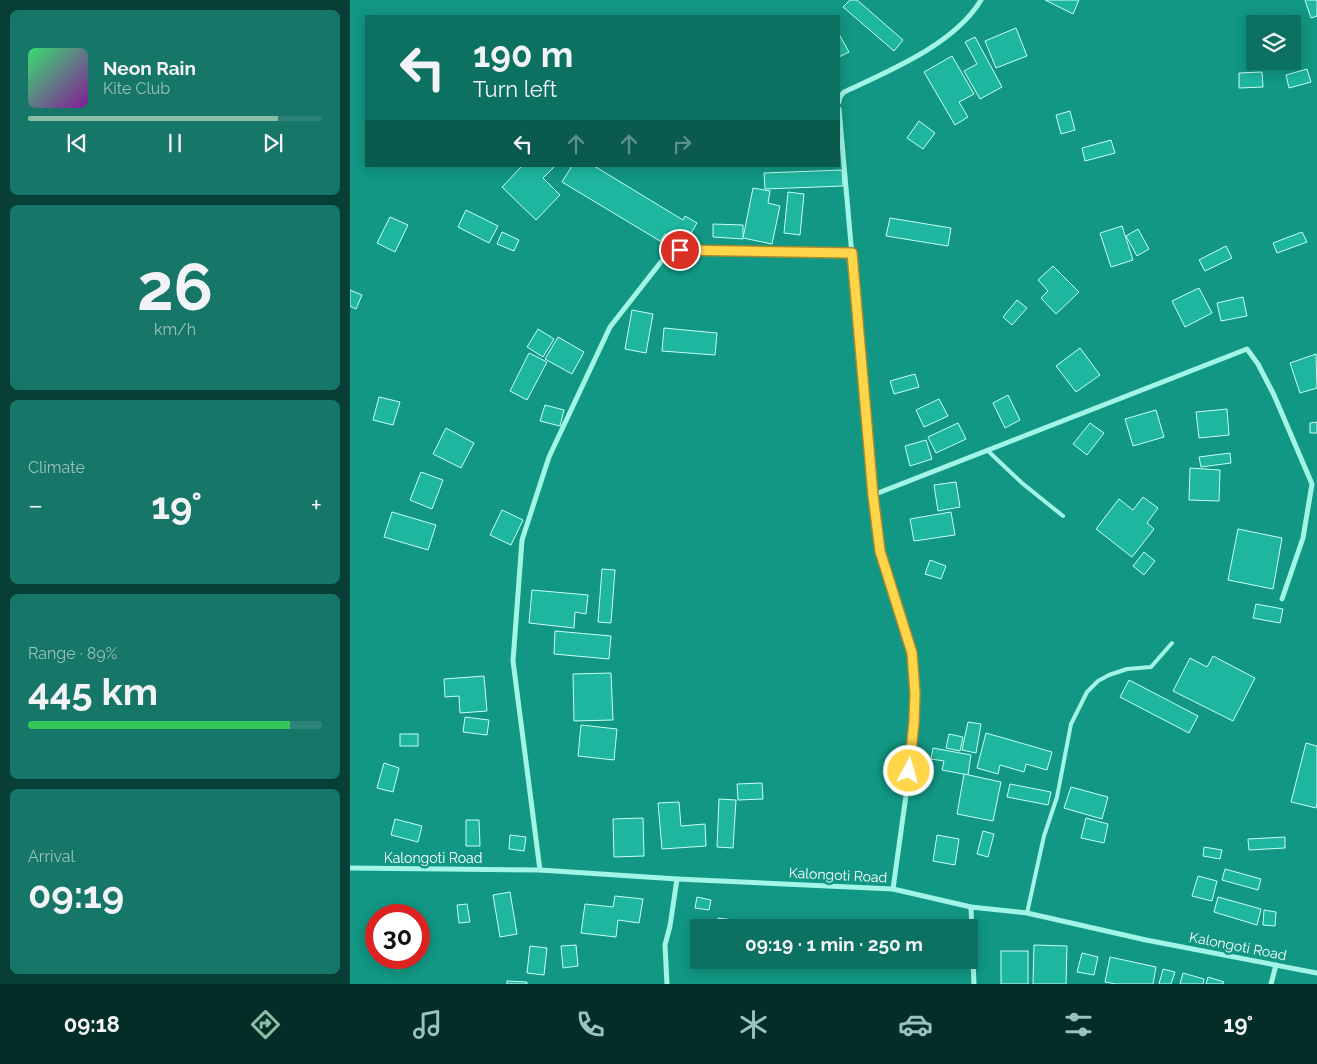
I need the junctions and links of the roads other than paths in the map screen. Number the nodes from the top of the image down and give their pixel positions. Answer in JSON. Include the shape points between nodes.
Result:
{"nodes":[{"id":1,"x":981,"y":0,"type":"edge"},
{"id":2,"x":840,"y":97,"type":"edge"},
{"id":3,"x":840,"y":120,"type":"edge"},
{"id":4,"x":852,"y":253,"type":"junction"},
{"id":5,"x":987,"y":450,"type":"junction"},
{"id":6,"x":873,"y":495,"type":"junction"},
{"id":7,"x":1063,"y":516,"type":"dead end"},
{"id":8,"x":1282,"y":599,"type":"dead end"},
{"id":9,"x":1172,"y":644,"type":"dead end"},
{"id":10,"x":350,"y":868,"type":"edge"},
{"id":11,"x":540,"y":870,"type":"junction"},
{"id":12,"x":677,"y":878,"type":"junction"},
{"id":13,"x":894,"y":889,"type":"junction"},
{"id":14,"x":971,"y":907,"type":"junction"},
{"id":15,"x":1026,"y":913,"type":"junction"},
{"id":16,"x":1276,"y":965,"type":"junction"},
{"id":17,"x":1317,"y":973,"type":"edge"},
{"id":18,"x":667,"y":984,"type":"edge"},
{"id":19,"x":974,"y":984,"type":"edge"},
{"id":20,"x":1270,"y":984,"type":"edge"}],
"edges":[{"from":1,"to":2,"type":"street","via":[[961,26],[920,54],[844,92]]},
{"from":3,"to":4,"type":"street"},
{"from":4,"to":6,"type":"street"},
{"from":4,"to":11,"type":"street","via":[[674,251],[668,254],[610,327],[548,457],[522,540],[513,661]]},
{"from":5,"to":6,"type":"street"},
{"from":5,"to":7,"type":"lane"},
{"from":5,"to":8,"type":"street","via":[[1247,349],[1274,394],[1312,484],[1303,538]]},
{"from":6,"to":13,"type":"street","via":[[880,551],[911,648],[915,693]]},
{"from":9,"to":15,"type":"lane","via":[[1151,667],[1127,669],[1109,675],[1087,692],[1072,724],[1057,797]]},
{"from":10,"to":11,"type":"street","name":"Kalongoti Road"},
{"from":11,"to":12,"type":"street","name":"Kalongoti Road"},
{"from":12,"to":13,"type":"street","name":"Kalongoti Road"},
{"from":12,"to":18,"type":"street","via":[[665,945]]},
{"from":13,"to":14,"type":"street","name":"Kalongoti Road"},
{"from":14,"to":15,"type":"street","name":"Kalongoti Road"},
{"from":14,"to":19,"type":"street"},
{"from":15,"to":16,"type":"street","name":"Kalongoti Road"},
{"from":16,"to":17,"type":"street","name":"Kalongoti Road"},
{"from":16,"to":20,"type":"street"}]}
